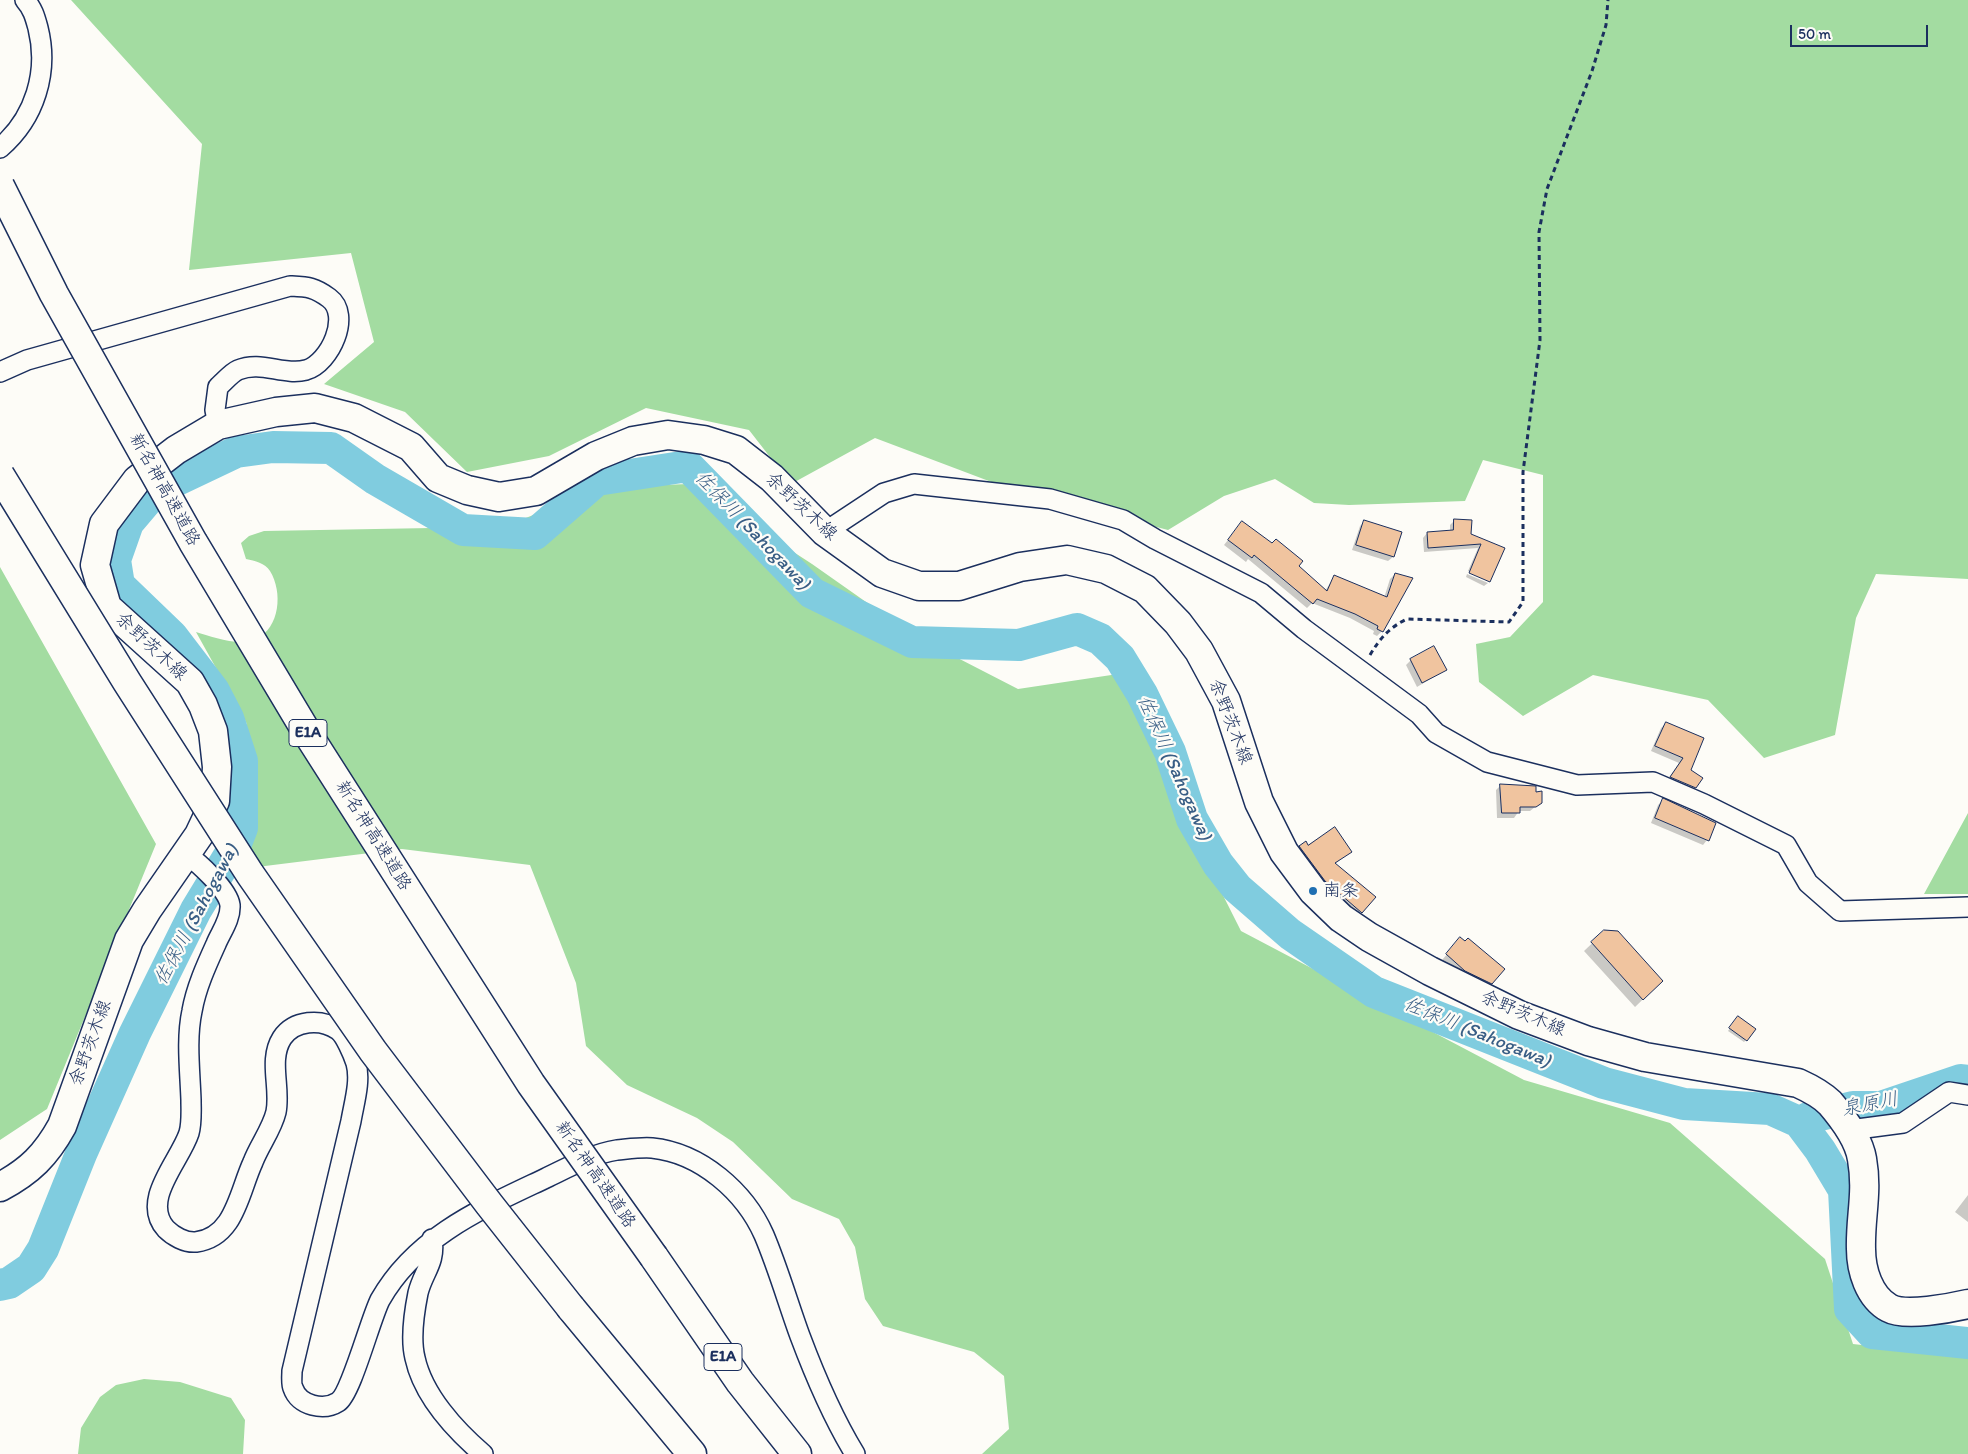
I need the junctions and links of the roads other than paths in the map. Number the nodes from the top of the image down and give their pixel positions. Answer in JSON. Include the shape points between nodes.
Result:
{"nodes":[{"id":1,"x":26,"y":0,"type":"edge"},
{"id":2,"x":0,"y":148,"type":"edge"},
{"id":3,"x":0,"y":186,"type":"edge"},
{"id":4,"x":0,"y":372,"type":"edge"},
{"id":5,"x":218,"y":425,"type":"junction"},
{"id":6,"x":0,"y":475,"type":"edge"},
{"id":7,"x":825,"y":532,"type":"junction"},
{"id":8,"x":191,"y":858,"type":"junction"},
{"id":9,"x":1968,"y":907,"type":"edge"},
{"id":10,"x":1968,"y":1095,"type":"edge"},
{"id":11,"x":1841,"y":1119,"type":"junction"},
{"id":12,"x":0,"y":1187,"type":"edge"},
{"id":13,"x":432,"y":1239,"type":"junction"},
{"id":14,"x":1968,"y":1304,"type":"edge"},
{"id":15,"x":483,"y":1454,"type":"edge"},
{"id":16,"x":692,"y":1454,"type":"edge"},
{"id":17,"x":797,"y":1454,"type":"edge"},
{"id":18,"x":855,"y":1454,"type":"edge"}],
"edges":[{"from":1,"to":2,"type":"street","via":[[33,9],[42,45],[42,77],[30,111]]},
{"from":3,"to":17,"type":"main road","name":"新名神高速道路","number":"E1A","bridge":true,"via":[[54,294],[188,534],[304,727],[531,1084],[740,1382]]},
{"from":4,"to":5,"type":"street","via":[[27,360],[290,286],[315,288],[333,301],[338,320],[337,339],[327,353],[308,370],[289,371],[262,365],[238,370],[218,388],[215,410]]},
{"from":5,"to":7,"type":"main road","name":"余野茨木線","via":[[276,412],[315,408],[354,418],[411,447],[438,478],[467,490],[500,497],[536,491],[596,456],[633,441],[668,435],[704,440],[736,450],[772,478]]},
{"from":5,"to":8,"type":"main road","name":"余野茨木線","via":[[176,450],[137,480],[104,524],[95,565],[108,607],[190,682],[213,731],[217,767],[215,801]]},
{"from":6,"to":16,"type":"main road","bridge":true,"via":[[250,874],[373,1050],[571,1308]]},
{"from":7,"to":9,"type":"street","via":[[884,493],[914,484],[1050,499],[1123,520],[1155,540],[1261,593],[1419,714],[1436,733],[1487,762],[1577,785],[1653,782],[1786,845],[1808,883],[1840,911]]},
{"from":7,"to":11,"type":"main road","name":"余野茨木線","via":[[882,572],[919,586],[959,586],[1020,567],[1067,560],[1106,569],[1146,589],[1199,651],[1226,701],[1259,802],[1284,852],[1313,891],[1341,918],[1368,937],[1430,971],[1519,1015],[1579,1038],[1645,1057],[1798,1083]]},
{"from":8,"to":12,"type":"main road","name":"余野茨木線","via":[[147,910],[129,940],[58,1134],[48,1150],[22,1175]]},
{"from":8,"to":13,"type":"street","via":[[227,895],[230,905],[228,920],[201,979],[191,1012],[190,1131],[156,1204],[159,1218],[166,1229],[191,1242],[204,1241],[219,1233],[232,1218],[248,1172],[275,1117],[278,1102],[276,1052],[282,1038],[292,1028],[309,1022],[325,1023],[340,1031],[356,1063],[357,1085],[352,1121],[297,1343],[292,1371],[293,1389],[300,1398],[325,1408],[340,1401],[349,1389],[366,1332],[381,1300],[406,1263]]},
{"from":10,"to":11,"type":"street","via":[[1949,1092],[1903,1123]]},
{"from":11,"to":14,"type":"main road","via":[[1862,1156],[1866,1192],[1860,1248],[1863,1274],[1870,1289],[1890,1308],[1924,1312]]},
{"from":13,"to":15,"type":"street","via":[[431,1265],[419,1290],[414,1318],[414,1358],[429,1392],[450,1420]]},
{"from":13,"to":18,"type":"street","via":[[454,1223],[598,1154],[652,1148],[684,1156],[710,1170],[732,1189],[764,1235],[806,1349],[844,1437]]}]}
